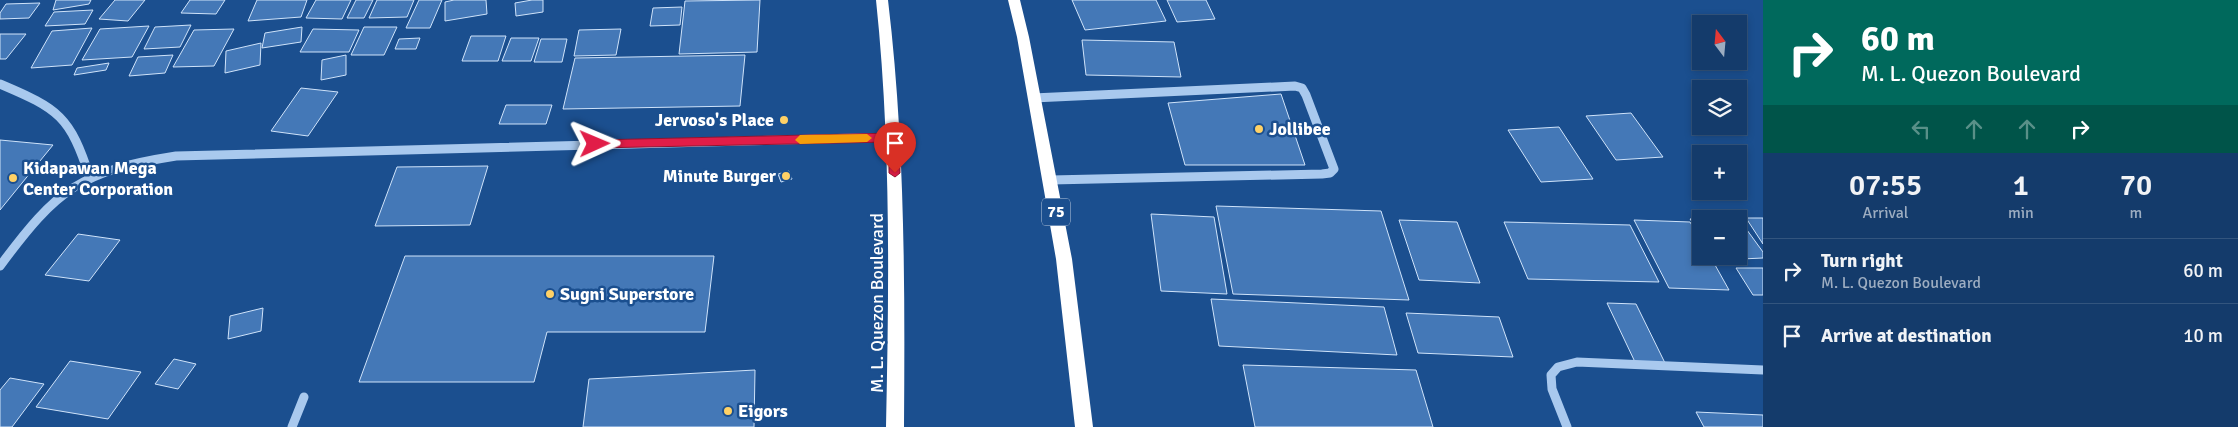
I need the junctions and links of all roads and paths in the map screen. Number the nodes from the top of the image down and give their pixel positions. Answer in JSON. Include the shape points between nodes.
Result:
{"nodes":[{"id":1,"x":882,"y":0,"type":"edge"},
{"id":2,"x":1014,"y":0,"type":"edge"},
{"id":3,"x":0,"y":84,"type":"edge"},
{"id":4,"x":1034,"y":98,"type":"junction"},
{"id":5,"x":894,"y":137,"type":"junction"},
{"id":6,"x":90,"y":178,"type":"junction"},
{"id":7,"x":1051,"y":180,"type":"junction"},
{"id":8,"x":0,"y":266,"type":"edge"},
{"id":9,"x":1763,"y":370,"type":"edge"},
{"id":10,"x":304,"y":397,"type":"dead end"},
{"id":11,"x":292,"y":427,"type":"edge"},
{"id":12,"x":895,"y":427,"type":"edge"},
{"id":13,"x":1084,"y":427,"type":"edge"},
{"id":14,"x":1567,"y":427,"type":"edge"}],
"edges":[{"from":1,"to":5,"type":"highway","name":"M. L. Quezon Boulevard"},
{"from":2,"to":4,"type":"highway","number":"75"},
{"from":3,"to":6,"type":"street","via":[[62,116],[74,134]]},
{"from":4,"to":7,"type":"highway","number":"75"},
{"from":4,"to":7,"type":"street","via":[[1295,86],[1302,88],[1306,95],[1334,169],[1330,174]]},
{"from":5,"to":6,"type":"street","via":[[217,153],[132,163]]},
{"from":5,"to":12,"type":"highway","name":"M. L. Quezon Boulevard","via":[[897,262]]},
{"from":6,"to":8,"type":"street","via":[[61,195],[33,223]]},
{"from":7,"to":13,"type":"highway","number":"75"},
{"from":9,"to":14,"type":"street","via":[[1577,362],[1558,367],[1551,375],[1552,389]]},
{"from":10,"to":11,"type":"lane"}]}
